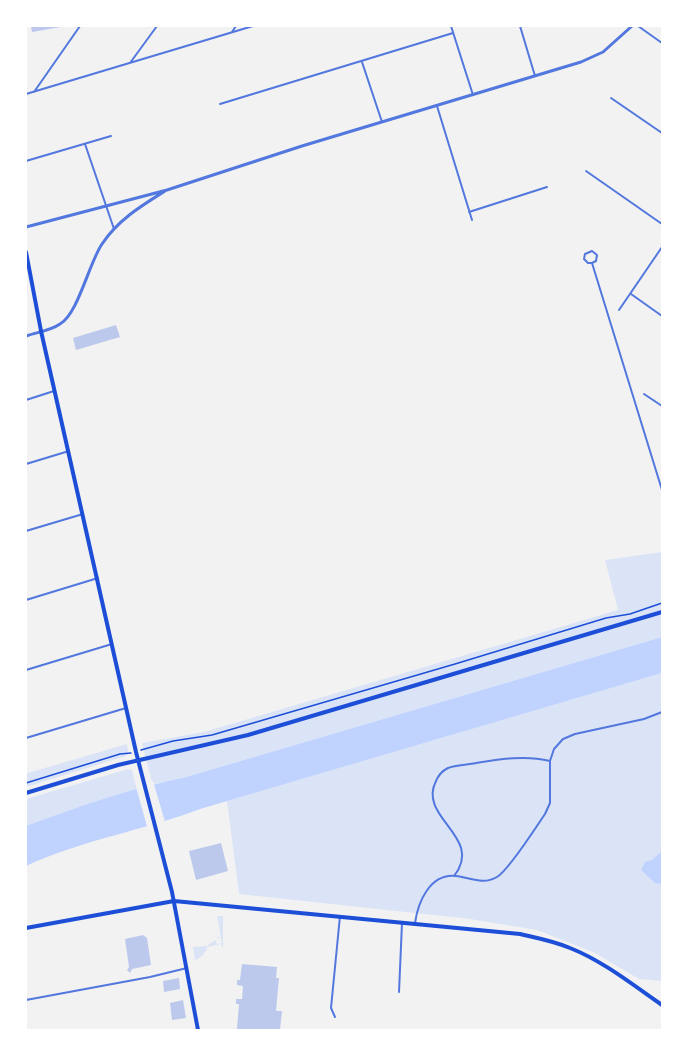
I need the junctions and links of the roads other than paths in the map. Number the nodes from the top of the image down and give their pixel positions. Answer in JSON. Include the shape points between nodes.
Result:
{"nodes":[{"id":1,"x":80,"y":26,"type":"edge"},
{"id":2,"x":157,"y":26,"type":"edge"},
{"id":3,"x":237,"y":26,"type":"edge"},
{"id":4,"x":253,"y":26,"type":"edge"},
{"id":5,"x":451,"y":26,"type":"edge"},
{"id":6,"x":520,"y":26,"type":"edge"},
{"id":7,"x":632,"y":26,"type":"edge"},
{"id":8,"x":638,"y":26,"type":"edge"},
{"id":9,"x":232,"y":32,"type":"junction"},
{"id":10,"x":453,"y":33,"type":"junction"},
{"id":11,"x":663,"y":42,"type":"edge"},
{"id":12,"x":362,"y":61,"type":"junction"},
{"id":13,"x":130,"y":63,"type":"junction"},
{"id":14,"x":535,"y":76,"type":"junction"},
{"id":15,"x":34,"y":92,"type":"junction"},
{"id":16,"x":26,"y":94,"type":"edge"},
{"id":17,"x":473,"y":94,"type":"junction"},
{"id":18,"x":611,"y":98,"type":"dead end"},
{"id":19,"x":220,"y":104,"type":"dead end"},
{"id":20,"x":436,"y":105,"type":"junction"},
{"id":21,"x":382,"y":122,"type":"junction"},
{"id":22,"x":663,"y":133,"type":"edge"},
{"id":23,"x":111,"y":136,"type":"dead end"},
{"id":24,"x":85,"y":144,"type":"junction"},
{"id":25,"x":26,"y":161,"type":"edge"},
{"id":26,"x":586,"y":171,"type":"dead end"},
{"id":27,"x":547,"y":187,"type":"dead end"},
{"id":28,"x":167,"y":190,"type":"junction"},
{"id":29,"x":107,"y":205,"type":"junction"},
{"id":30,"x":469,"y":212,"type":"junction"},
{"id":31,"x":472,"y":220,"type":"dead end"},
{"id":32,"x":663,"y":224,"type":"edge"},
{"id":33,"x":26,"y":227,"type":"edge"},
{"id":34,"x":114,"y":229,"type":"junction"},
{"id":35,"x":663,"y":247,"type":"edge"},
{"id":36,"x":26,"y":252,"type":"edge"},
{"id":37,"x":592,"y":264,"type":"junction"},
{"id":38,"x":631,"y":294,"type":"junction"},
{"id":39,"x":619,"y":310,"type":"dead end"},
{"id":40,"x":663,"y":316,"type":"edge"},
{"id":41,"x":41,"y":331,"type":"junction"},
{"id":42,"x":26,"y":336,"type":"edge"},
{"id":43,"x":55,"y":391,"type":"junction"},
{"id":44,"x":644,"y":394,"type":"dead end"},
{"id":45,"x":26,"y":400,"type":"edge"},
{"id":46,"x":663,"y":406,"type":"edge"},
{"id":47,"x":69,"y":451,"type":"junction"},
{"id":48,"x":26,"y":464,"type":"edge"},
{"id":49,"x":663,"y":490,"type":"edge"},
{"id":50,"x":83,"y":514,"type":"junction"},
{"id":51,"x":26,"y":531,"type":"edge"},
{"id":52,"x":98,"y":578,"type":"junction"},
{"id":53,"x":26,"y":600,"type":"edge"},
{"id":54,"x":663,"y":612,"type":"edge"},
{"id":55,"x":113,"y":644,"type":"junction"},
{"id":56,"x":26,"y":669,"type":"edge"},
{"id":57,"x":127,"y":708,"type":"junction"},
{"id":58,"x":663,"y":712,"type":"edge"},
{"id":59,"x":26,"y":738,"type":"edge"},
{"id":60,"x":138,"y":759,"type":"junction"},
{"id":61,"x":550,"y":762,"type":"junction"},
{"id":62,"x":26,"y":793,"type":"edge"},
{"id":63,"x":454,"y":876,"type":"junction"},
{"id":64,"x":174,"y":901,"type":"junction"},
{"id":65,"x":340,"y":916,"type":"junction"},
{"id":66,"x":402,"y":922,"type":"junction"},
{"id":67,"x":415,"y":924,"type":"junction"},
{"id":68,"x":26,"y":928,"type":"edge"},
{"id":69,"x":187,"y":968,"type":"junction"},
{"id":70,"x":399,"y":992,"type":"dead end"},
{"id":71,"x":663,"y":997,"type":"edge"},
{"id":72,"x":26,"y":999,"type":"edge"},
{"id":73,"x":656,"y":1001,"type":"junction"},
{"id":74,"x":663,"y":1005,"type":"edge"},
{"id":75,"x":335,"y":1017,"type":"dead end"},
{"id":76,"x":198,"y":1030,"type":"edge"}],
"edges":[{"from":1,"to":15,"type":"street"},
{"from":2,"to":13,"type":"street"},
{"from":3,"to":9,"type":"street"},
{"from":4,"to":9,"type":"street"},
{"from":5,"to":10,"type":"street"},
{"from":6,"to":14,"type":"street"},
{"from":7,"to":14,"type":"street","via":[[597,56]]},
{"from":8,"to":11,"type":"street"},
{"from":9,"to":13,"type":"street"},
{"from":10,"to":12,"type":"street"},
{"from":10,"to":17,"type":"street"},
{"from":12,"to":19,"type":"street"},
{"from":12,"to":21,"type":"street"},
{"from":13,"to":15,"type":"street"},
{"from":14,"to":17,"type":"street"},
{"from":15,"to":16,"type":"street"},
{"from":17,"to":20,"type":"street"},
{"from":18,"to":22,"type":"street"},
{"from":20,"to":21,"type":"street"},
{"from":20,"to":30,"type":"street"},
{"from":21,"to":28,"type":"street"},
{"from":23,"to":24,"type":"street"},
{"from":24,"to":25,"type":"street"},
{"from":24,"to":29,"type":"street"},
{"from":26,"to":32,"type":"street"},
{"from":27,"to":30,"type":"street"},
{"from":28,"to":29,"type":"street"},
{"from":28,"to":34,"type":"street"},
{"from":29,"to":33,"type":"street"},
{"from":29,"to":34,"type":"street"},
{"from":30,"to":31,"type":"street"},
{"from":34,"to":41,"type":"street","via":[[97,253],[69,317],[58,326]]},
{"from":35,"to":38,"type":"street"},
{"from":36,"to":41,"type":"main road"},
{"from":37,"to":37,"type":"street","via":[[584,259],[588,251],[597,255]]},
{"from":37,"to":49,"type":"street"},
{"from":38,"to":39,"type":"street"},
{"from":38,"to":40,"type":"street"},
{"from":41,"to":42,"type":"street"},
{"from":41,"to":43,"type":"main road"},
{"from":43,"to":45,"type":"street"},
{"from":43,"to":47,"type":"main road"},
{"from":44,"to":46,"type":"street"},
{"from":47,"to":48,"type":"street"},
{"from":47,"to":50,"type":"main road"},
{"from":50,"to":51,"type":"street"},
{"from":50,"to":52,"type":"main road"},
{"from":52,"to":53,"type":"street"},
{"from":52,"to":55,"type":"main road"},
{"from":54,"to":60,"type":"main road","via":[[248,735]]},
{"from":55,"to":56,"type":"street"},
{"from":55,"to":57,"type":"main road"},
{"from":57,"to":59,"type":"street"},
{"from":57,"to":60,"type":"main road"},
{"from":58,"to":61,"type":"street","via":[[563,739]]},
{"from":60,"to":62,"type":"main road"},
{"from":60,"to":64,"type":"main road"},
{"from":61,"to":63,"type":"street","via":[[550,803],[501,873],[479,881]]},
{"from":61,"to":63,"type":"street","via":[[509,758],[448,768],[438,775],[432,802],[463,854],[461,867]]},
{"from":63,"to":67,"type":"street","via":[[438,879],[429,887],[422,897]]},
{"from":64,"to":65,"type":"main road"},
{"from":64,"to":68,"type":"main road"},
{"from":64,"to":69,"type":"main road"},
{"from":65,"to":66,"type":"main road"},
{"from":65,"to":75,"type":"street","via":[[332,1008]]},
{"from":66,"to":67,"type":"main road"},
{"from":66,"to":70,"type":"street"},
{"from":67,"to":73,"type":"main road","via":[[550,940],[594,960]]},
{"from":69,"to":72,"type":"street"},
{"from":69,"to":76,"type":"main road"},
{"from":71,"to":73,"type":"main road"},
{"from":73,"to":74,"type":"main road"}]}
